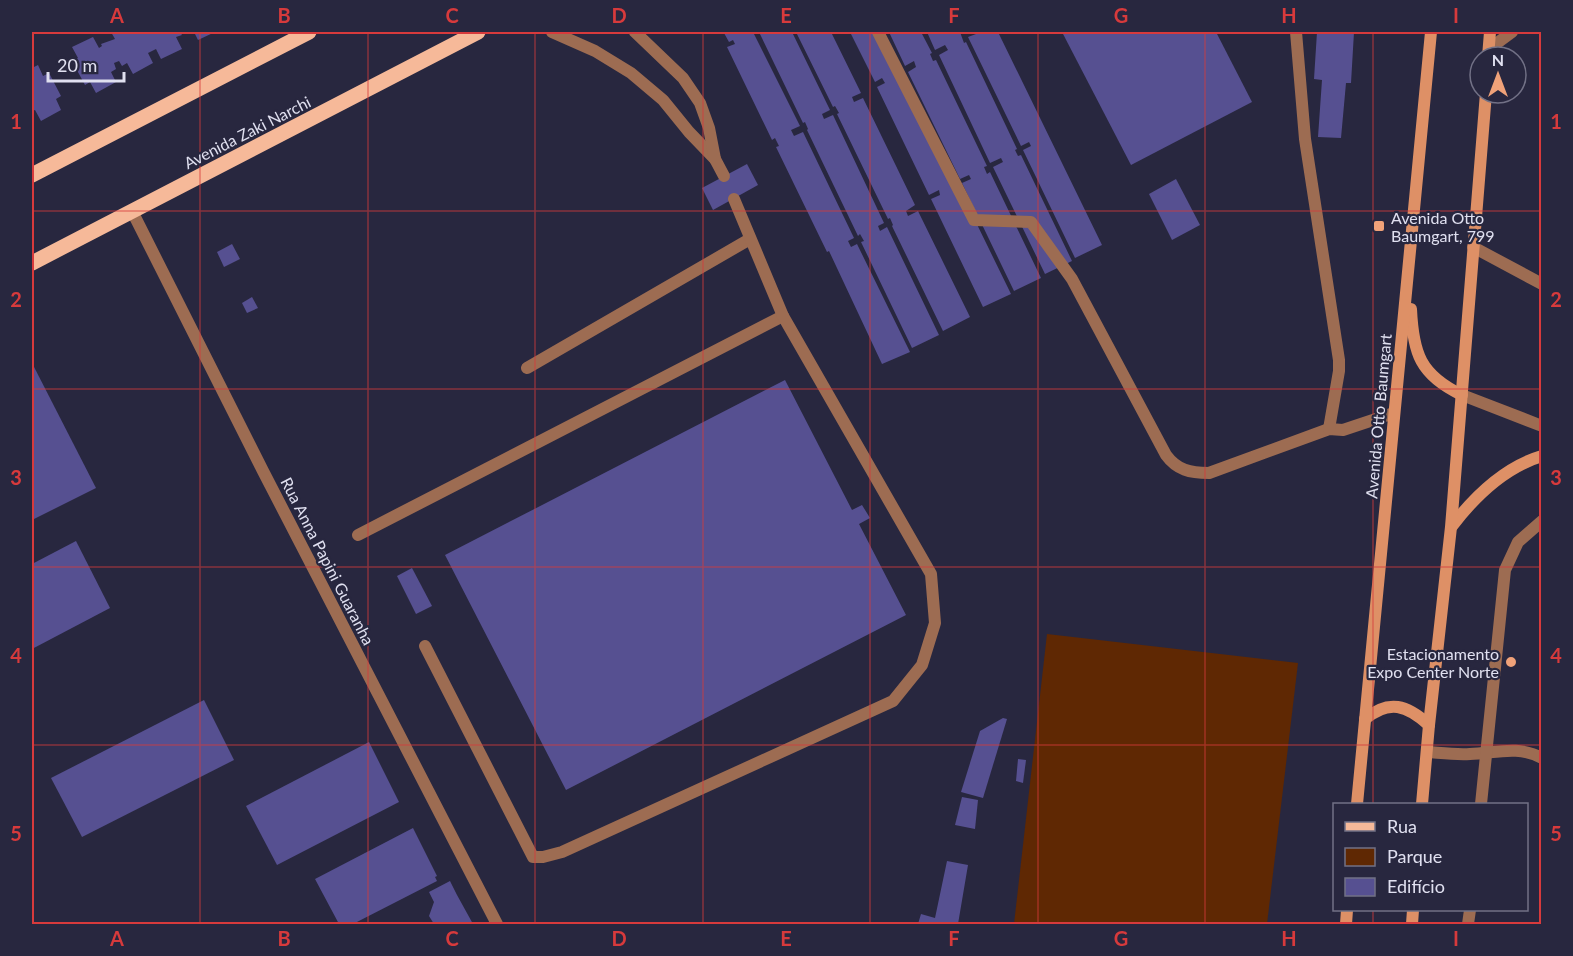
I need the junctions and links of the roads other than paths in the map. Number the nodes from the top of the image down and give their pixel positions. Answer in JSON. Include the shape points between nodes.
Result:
{"nodes":[{"id":1,"x":309,"y":32,"type":"edge"},
{"id":2,"x":478,"y":32,"type":"edge"},
{"id":3,"x":552,"y":32,"type":"edge"},
{"id":4,"x":635,"y":32,"type":"edge"},
{"id":5,"x":878,"y":32,"type":"edge"},
{"id":6,"x":1296,"y":32,"type":"edge"},
{"id":7,"x":1431,"y":32,"type":"edge"},
{"id":8,"x":1512,"y":32,"type":"edge"},
{"id":9,"x":1498,"y":45,"type":"edge"},
{"id":10,"x":1485,"y":105,"type":"edge"},
{"id":11,"x":715,"y":159,"type":"junction"},
{"id":12,"x":32,"y":175,"type":"edge"},
{"id":13,"x":723,"y":176,"type":"dead end"},
{"id":14,"x":734,"y":199,"type":"dead end"},
{"id":15,"x":132,"y":211,"type":"junction"},
{"id":16,"x":750,"y":239,"type":"junction"},
{"id":17,"x":1473,"y":247,"type":"junction"},
{"id":18,"x":32,"y":263,"type":"edge"},
{"id":19,"x":1542,"y":284,"type":"edge"},
{"id":20,"x":1407,"y":288,"type":"junction"},
{"id":21,"x":783,"y":316,"type":"junction"},
{"id":22,"x":527,"y":368,"type":"dead end"},
{"id":23,"x":1462,"y":394,"type":"junction"},
{"id":24,"x":1394,"y":413,"type":"junction"},
{"id":25,"x":1542,"y":426,"type":"edge"},
{"id":26,"x":1329,"y":429,"type":"junction"},
{"id":27,"x":1542,"y":456,"type":"edge"},
{"id":28,"x":1542,"y":520,"type":"edge"},
{"id":29,"x":1451,"y":527,"type":"junction"},
{"id":30,"x":358,"y":535,"type":"dead end"},
{"id":31,"x":425,"y":646,"type":"dead end"},
{"id":32,"x":1365,"y":719,"type":"junction"},
{"id":33,"x":1429,"y":725,"type":"junction"},
{"id":34,"x":1427,"y":752,"type":"junction"},
{"id":35,"x":1487,"y":752,"type":"junction"},
{"id":36,"x":1542,"y":758,"type":"edge"},
{"id":37,"x":1357,"y":803,"type":"edge"},
{"id":38,"x":1422,"y":803,"type":"edge"},
{"id":39,"x":1481,"y":803,"type":"edge"},
{"id":40,"x":497,"y":924,"type":"edge"}],
"edges":[{"from":1,"to":12,"type":"main road"},
{"from":2,"to":15,"type":"main road","name":"Avenida Zaki Narchi"},
{"from":3,"to":11,"type":"street","via":[[631,73],[663,100]]},
{"from":4,"to":11,"type":"street","via":[[683,78],[700,103]]},
{"from":5,"to":26,"type":"street","via":[[974,220],[1031,222],[1072,279],[1173,464],[1195,473],[1209,473]]},
{"from":6,"to":26,"type":"street","via":[[1305,139],[1339,360]]},
{"from":7,"to":20,"type":"main road","name":"Avenida Otto Baumgart"},
{"from":8,"to":9,"type":"street"},
{"from":10,"to":17,"type":"main road"},
{"from":11,"to":13,"type":"street"},
{"from":14,"to":16,"type":"street"},
{"from":15,"to":18,"type":"main road","name":"Avenida Zaki Narchi"},
{"from":15,"to":40,"type":"street","name":"Rua Anna Papini Guaranha"},
{"from":16,"to":21,"type":"street"},
{"from":16,"to":22,"type":"street"},
{"from":17,"to":19,"type":"street"},
{"from":17,"to":23,"type":"main road"},
{"from":20,"to":23,"type":"main road","via":[[1413,339],[1420,359],[1446,387]]},
{"from":20,"to":24,"type":"main road","name":"Avenida Otto Baumgart"},
{"from":21,"to":30,"type":"street"},
{"from":21,"to":31,"type":"street","via":[[931,574],[935,624],[922,666],[893,701],[562,852],[533,857]]},
{"from":23,"to":25,"type":"street"},
{"from":23,"to":29,"type":"main road"},
{"from":24,"to":26,"type":"street","via":[[1343,430]]},
{"from":24,"to":32,"type":"main road","name":"Avenida Otto Baumgart"},
{"from":27,"to":29,"type":"main road","via":[[1499,478],[1470,502]]},
{"from":28,"to":35,"type":"street","via":[[1518,542],[1505,570]]},
{"from":29,"to":33,"type":"main road"},
{"from":32,"to":33,"type":"main road","via":[[1377,709],[1394,706],[1415,712]]},
{"from":32,"to":37,"type":"main road","name":"Avenida Otto Baumgart"},
{"from":33,"to":34,"type":"main road"},
{"from":34,"to":35,"type":"street"},
{"from":34,"to":38,"type":"main road"},
{"from":35,"to":36,"type":"street","via":[[1509,750]]},
{"from":35,"to":39,"type":"street"}]}
